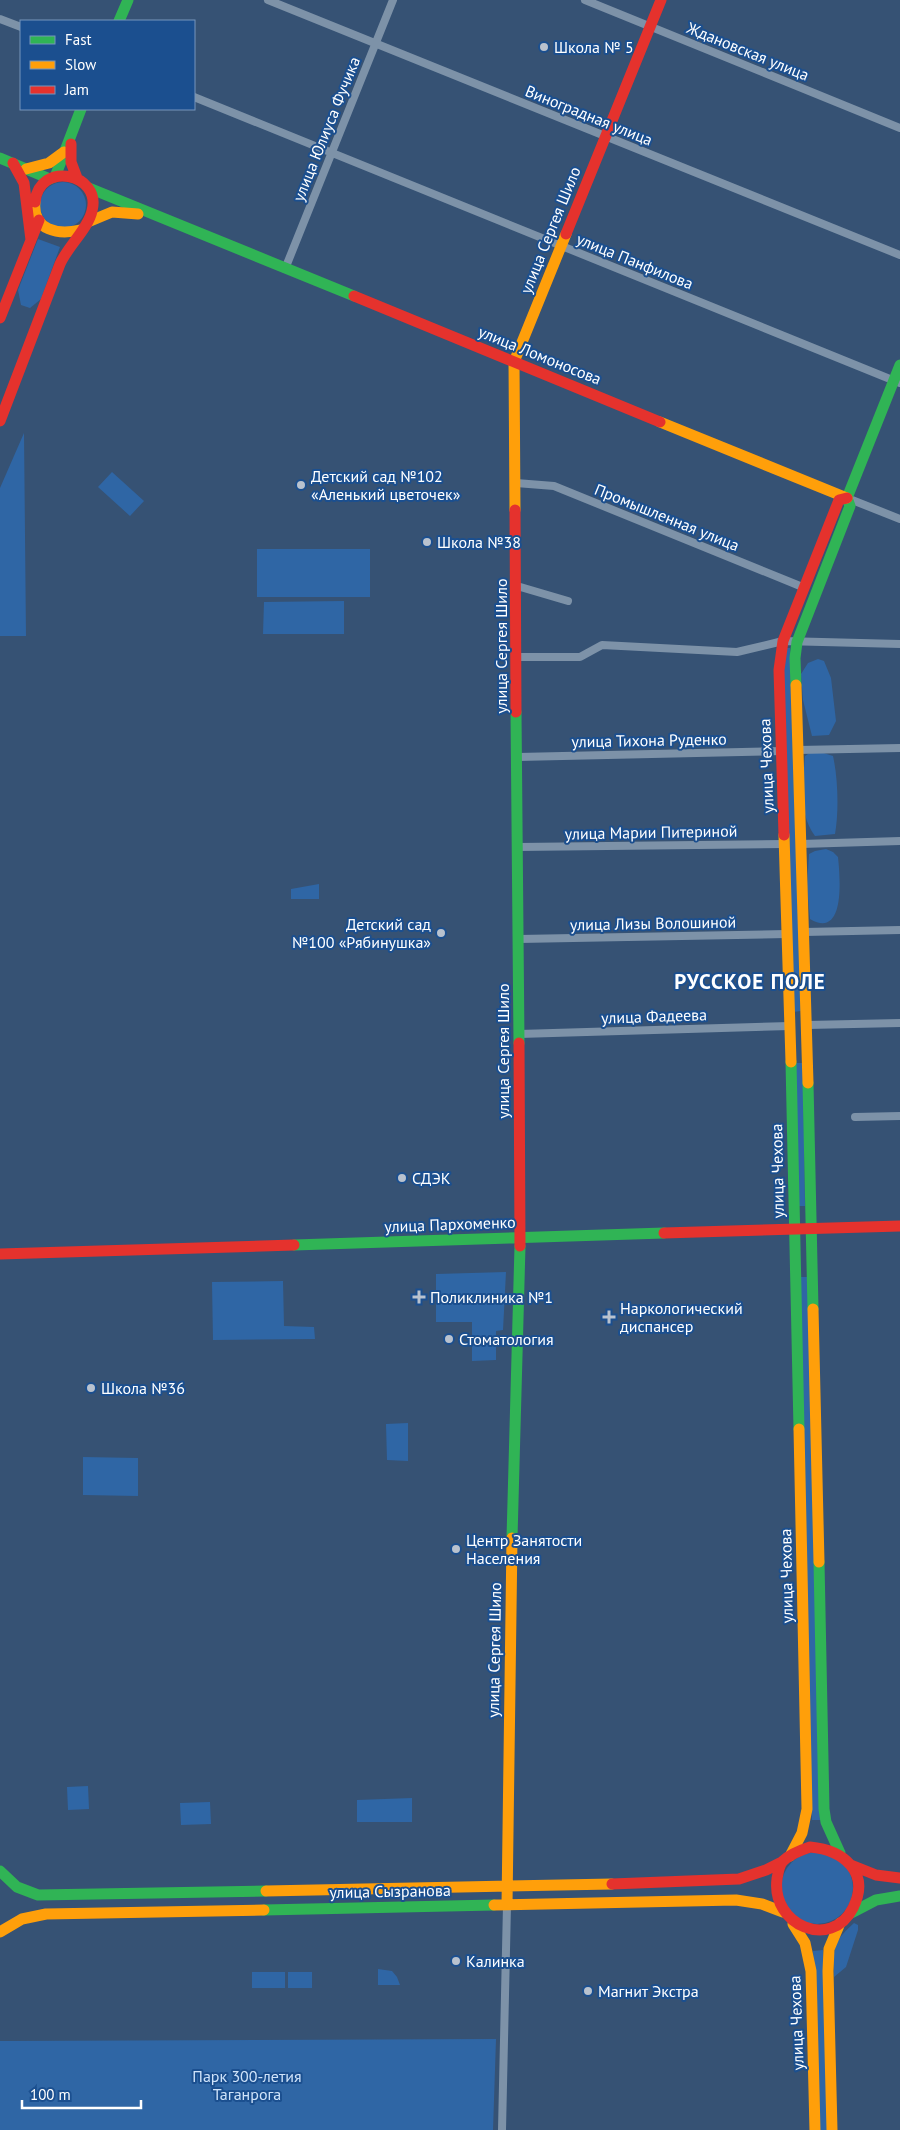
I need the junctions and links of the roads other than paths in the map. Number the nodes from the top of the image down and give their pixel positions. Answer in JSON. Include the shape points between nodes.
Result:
{"nodes":[{"id":1,"x":128,"y":0,"type":"edge"},
{"id":2,"x":268,"y":0,"type":"edge"},
{"id":3,"x":393,"y":0,"type":"edge"},
{"id":4,"x":585,"y":0,"type":"edge"},
{"id":5,"x":661,"y":0,"type":"edge"},
{"id":6,"x":0,"y":19,"type":"edge"},
{"id":7,"x":119,"y":20,"type":"edge"},
{"id":8,"x":650,"y":26,"type":"junction"},
{"id":9,"x":20,"y":27,"type":"edge"},
{"id":10,"x":376,"y":44,"type":"junction"},
{"id":11,"x":195,"y":97,"type":"edge"},
{"id":12,"x":80,"y":112,"type":"edge"},
{"id":13,"x":900,"y":128,"type":"edge"},
{"id":14,"x":606,"y":136,"type":"junction"},
{"id":15,"x":64,"y":152,"type":"junction"},
{"id":16,"x":332,"y":153,"type":"junction"},
{"id":17,"x":0,"y":158,"type":"edge"},
{"id":18,"x":13,"y":164,"type":"junction"},
{"id":19,"x":26,"y":169,"type":"junction"},
{"id":20,"x":52,"y":178,"type":"junction"},
{"id":21,"x":77,"y":178,"type":"junction"},
{"id":22,"x":89,"y":188,"type":"junction"},
{"id":23,"x":39,"y":220,"type":"junction"},
{"id":24,"x":168,"y":222,"type":"junction"},
{"id":25,"x":84,"y":226,"type":"junction"},
{"id":26,"x":31,"y":240,"type":"junction"},
{"id":27,"x":561,"y":246,"type":"junction"},
{"id":28,"x":900,"y":255,"type":"edge"},
{"id":29,"x":285,"y":269,"type":"junction"},
{"id":30,"x":0,"y":318,"type":"edge"},
{"id":31,"x":514,"y":362,"type":"junction"},
{"id":32,"x":900,"y":365,"type":"edge"},
{"id":33,"x":897,"y":382,"type":"edge"},
{"id":34,"x":0,"y":420,"type":"edge"},
{"id":35,"x":516,"y":483,"type":"junction"},
{"id":36,"x":847,"y":498,"type":"junction"},
{"id":37,"x":900,"y":519,"type":"edge"},
{"id":38,"x":517,"y":586,"type":"junction"},
{"id":39,"x":805,"y":588,"type":"junction"},
{"id":40,"x":568,"y":601,"type":"dead end"},
{"id":41,"x":783,"y":641,"type":"junction"},
{"id":42,"x":797,"y":642,"type":"junction"},
{"id":43,"x":900,"y":644,"type":"edge"},
{"id":44,"x":517,"y":657,"type":"junction"},
{"id":45,"x":900,"y":748,"type":"edge"},
{"id":46,"x":798,"y":750,"type":"junction"},
{"id":47,"x":781,"y":751,"type":"junction"},
{"id":48,"x":518,"y":757,"type":"junction"},
{"id":49,"x":900,"y":841,"type":"edge"},
{"id":50,"x":784,"y":844,"type":"junction"},
{"id":51,"x":801,"y":844,"type":"junction"},
{"id":52,"x":518,"y":847,"type":"junction"},
{"id":53,"x":900,"y":930,"type":"edge"},
{"id":54,"x":804,"y":932,"type":"junction"},
{"id":55,"x":787,"y":934,"type":"junction"},
{"id":56,"x":519,"y":939,"type":"junction"},
{"id":57,"x":900,"y":1024,"type":"edge"},
{"id":58,"x":807,"y":1025,"type":"junction"},
{"id":59,"x":790,"y":1026,"type":"junction"},
{"id":60,"x":519,"y":1034,"type":"junction"},
{"id":61,"x":900,"y":1116,"type":"edge"},
{"id":62,"x":855,"y":1118,"type":"dead end"},
{"id":63,"x":900,"y":1226,"type":"edge"},
{"id":64,"x":795,"y":1228,"type":"junction"},
{"id":65,"x":811,"y":1228,"type":"junction"},
{"id":66,"x":520,"y":1238,"type":"junction"},
{"id":67,"x":0,"y":1254,"type":"edge"},
{"id":68,"x":840,"y":1853,"type":"junction"},
{"id":69,"x":786,"y":1859,"type":"junction"},
{"id":70,"x":851,"y":1865,"type":"junction"},
{"id":71,"x":2,"y":1873,"type":"edge"},
{"id":72,"x":900,"y":1878,"type":"edge"},
{"id":73,"x":507,"y":1887,"type":"junction"},
{"id":74,"x":278,"y":1891,"type":"junction"},
{"id":75,"x":900,"y":1896,"type":"edge"},
{"id":76,"x":507,"y":1905,"type":"junction"},
{"id":77,"x":278,"y":1910,"type":"junction"},
{"id":78,"x":849,"y":1914,"type":"junction"},
{"id":79,"x":787,"y":1916,"type":"junction"},
{"id":80,"x":840,"y":1923,"type":"junction"},
{"id":81,"x":0,"y":1932,"type":"edge"},
{"id":82,"x":502,"y":2130,"type":"edge"},
{"id":83,"x":815,"y":2130,"type":"edge"},
{"id":84,"x":832,"y":2130,"type":"edge"}],
"edges":[{"from":1,"to":7,"type":"main road"},
{"from":2,"to":10,"type":"street","name":"Виноградная улица"},
{"from":3,"to":10,"type":"street","name":"улица Юлиуса Фучика"},
{"from":4,"to":8,"type":"street","name":"Ждановская улица"},
{"from":5,"to":8,"type":"main road","name":"улица Сергея Шило"},
{"from":6,"to":9,"type":"street"},
{"from":8,"to":13,"type":"street","name":"Ждановская улица"},
{"from":8,"to":14,"type":"main road","name":"улица Сергея Шило"},
{"from":10,"to":14,"type":"street","name":"Виноградная улица"},
{"from":10,"to":16,"type":"street","name":"улица Юлиуса Фучика"},
{"from":11,"to":16,"type":"street","name":"улица Панфилова"},
{"from":12,"to":15,"type":"main road"},
{"from":12,"to":21,"type":"main road","via":[[70,152]]},
{"from":14,"to":27,"type":"main road","name":"улица Сергея Шило"},
{"from":14,"to":28,"type":"street","name":"Виноградная улица"},
{"from":15,"to":19,"type":"main road","via":[[49,163]]},
{"from":15,"to":20,"type":"main road"},
{"from":16,"to":27,"type":"street","name":"улица Панфилова"},
{"from":16,"to":29,"type":"street","name":"улица Юлиуса Фучика"},
{"from":17,"to":18,"type":"main road"},
{"from":18,"to":19,"type":"main road"},
{"from":18,"to":26,"type":"main road","via":[[24,183]]},
{"from":19,"to":20,"type":"main road"},
{"from":20,"to":21,"type":"main road","via":[[66,175]]},
{"from":20,"to":23,"type":"main road","via":[[39,189],[35,200]]},
{"from":21,"to":22,"type":"main road"},
{"from":22,"to":24,"type":"main road","name":"улица Ломоносова"},
{"from":22,"to":25,"type":"main road","via":[[94,207]]},
{"from":23,"to":25,"type":"main road","via":[[56,233],[71,233]]},
{"from":23,"to":26,"type":"main road"},
{"from":24,"to":25,"type":"main road","name":"улица Ломоносова","via":[[119,211],[100,214]]},
{"from":24,"to":29,"type":"main road","name":"улица Ломоносова"},
{"from":25,"to":34,"type":"main road","via":[[63,255]]},
{"from":26,"to":30,"type":"main road"},
{"from":27,"to":31,"type":"main road","name":"улица Сергея Шило"},
{"from":27,"to":33,"type":"street","name":"улица Панфилова"},
{"from":29,"to":31,"type":"main road","name":"улица Ломоносова"},
{"from":31,"to":35,"type":"main road","name":"улица Сергея Шило"},
{"from":31,"to":36,"type":"main road","name":"улица Ломоносова"},
{"from":32,"to":33,"type":"main road","name":"улица Чехова"},
{"from":33,"to":36,"type":"main road","name":"улица Чехова"},
{"from":35,"to":38,"type":"main road","name":"улица Сергея Шило"},
{"from":35,"to":39,"type":"street","name":"Промышленная улица","via":[[554,486]]},
{"from":36,"to":37,"type":"street","name":"улица Ломоносова"},
{"from":36,"to":39,"type":"main road","name":"улица Чехова","via":[[839,500]]},
{"from":36,"to":42,"type":"main road","name":"улица Чехова","via":[[850,506]]},
{"from":38,"to":40,"type":"street"},
{"from":38,"to":44,"type":"main road","name":"улица Сергея Шило"},
{"from":39,"to":41,"type":"main road","name":"улица Чехова"},
{"from":41,"to":42,"type":"street"},
{"from":41,"to":44,"type":"street","via":[[737,652],[602,645],[580,657]]},
{"from":41,"to":47,"type":"main road","name":"улица Чехова","via":[[779,670]]},
{"from":42,"to":43,"type":"street"},
{"from":42,"to":46,"type":"main road","name":"улица Чехова"},
{"from":44,"to":48,"type":"main road","name":"улица Сергея Шило"},
{"from":45,"to":46,"type":"street"},
{"from":46,"to":51,"type":"main road","name":"улица Чехова"},
{"from":47,"to":48,"type":"street","name":"улица Тихона Руденко"},
{"from":47,"to":50,"type":"main road","name":"улица Чехова"},
{"from":48,"to":52,"type":"main road","name":"улица Сергея Шило"},
{"from":49,"to":51,"type":"street"},
{"from":50,"to":52,"type":"street","name":"улица Марии Питериной"},
{"from":50,"to":55,"type":"main road","name":"улица Чехова"},
{"from":51,"to":54,"type":"main road","name":"улица Чехова"},
{"from":52,"to":56,"type":"main road","name":"улица Сергея Шило"},
{"from":53,"to":54,"type":"street"},
{"from":54,"to":58,"type":"main road","name":"улица Чехова"},
{"from":55,"to":56,"type":"street","name":"улица Лизы Волошиной"},
{"from":55,"to":59,"type":"main road","name":"улица Чехова"},
{"from":56,"to":60,"type":"main road","name":"улица Сергея Шило"},
{"from":57,"to":58,"type":"street"},
{"from":58,"to":59,"type":"main road"},
{"from":58,"to":65,"type":"main road","name":"улица Чехова"},
{"from":59,"to":60,"type":"street","name":"улица Фадеева"},
{"from":59,"to":64,"type":"main road","name":"улица Чехова"},
{"from":60,"to":66,"type":"main road","name":"улица Сергея Шило"},
{"from":61,"to":62,"type":"street"},
{"from":63,"to":65,"type":"main road","name":"улица Пархоменко"},
{"from":64,"to":65,"type":"main road","name":"улица Пархоменко"},
{"from":64,"to":66,"type":"main road","name":"улица Пархоменко"},
{"from":64,"to":69,"type":"main road","name":"улица Чехова","via":[[807,1809],[801,1838]]},
{"from":65,"to":68,"type":"main road","name":"улица Чехова","via":[[824,1809]]},
{"from":66,"to":67,"type":"main road","name":"улица Пархоменко"},
{"from":66,"to":73,"type":"main road","name":"улица Сергея Шило"},
{"from":68,"to":69,"type":"main road","via":[[823,1847],[810,1847]]},
{"from":68,"to":70,"type":"main road"},
{"from":69,"to":73,"type":"main road","name":"улица Сызранова","via":[[753,1875],[726,1880]]},
{"from":69,"to":79,"type":"main road","via":[[775,1890]]},
{"from":70,"to":72,"type":"main road","via":[[876,1875]]},
{"from":70,"to":78,"type":"main road","via":[[858,1894]]},
{"from":71,"to":74,"type":"main road","name":"улица Сызранова","via":[[22,1891],[38,1895]]},
{"from":73,"to":74,"type":"main road","name":"улица Сызранова"},
{"from":73,"to":76,"type":"main road","name":"улица Сергея Шило"},
{"from":74,"to":77,"type":"main road"},
{"from":75,"to":78,"type":"main road","via":[[876,1900]]},
{"from":76,"to":77,"type":"main road","name":"улица Сызранова"},
{"from":76,"to":79,"type":"main road","name":"улица Сызранова","via":[[736,1900],[762,1904]]},
{"from":76,"to":82,"type":"street","name":"улица Сергея Шило"},
{"from":77,"to":81,"type":"main road","name":"улица Сызранова","via":[[46,1914],[20,1919]]},
{"from":78,"to":80,"type":"main road"},
{"from":79,"to":80,"type":"main road","via":[[801,1926],[818,1930]]},
{"from":79,"to":83,"type":"main road","name":"улица Чехова","via":[[805,1943],[811,1971]]},
{"from":80,"to":84,"type":"main road","name":"улица Чехова","via":[[830,1949],[828,1971]]}]}
